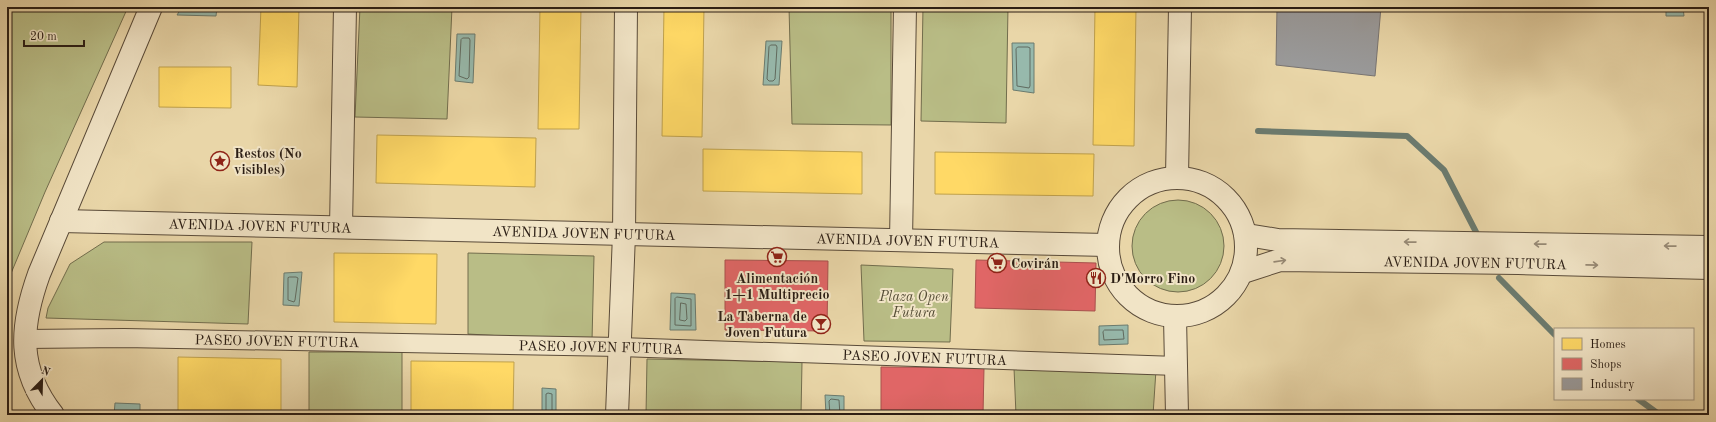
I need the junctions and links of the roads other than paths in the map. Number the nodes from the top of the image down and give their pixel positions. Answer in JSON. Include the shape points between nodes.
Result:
{"nodes":[{"id":1,"x":151,"y":7,"type":"edge"},
{"id":2,"x":345,"y":7,"type":"edge"},
{"id":3,"x":626,"y":7,"type":"edge"},
{"id":4,"x":905,"y":7,"type":"edge"},
{"id":5,"x":1180,"y":7,"type":"edge"},
{"id":6,"x":1177,"y":177,"type":"junction"},
{"id":7,"x":61,"y":221,"type":"junction"},
{"id":8,"x":341,"y":227,"type":"junction"},
{"id":9,"x":624,"y":234,"type":"junction"},
{"id":10,"x":1246,"y":235,"type":"junction"},
{"id":11,"x":902,"y":240,"type":"junction"},
{"id":12,"x":1107,"y":245,"type":"junction"},
{"id":13,"x":1709,"y":246,"type":"edge"},
{"id":14,"x":1709,"y":268,"type":"edge"},
{"id":15,"x":1243,"y":272,"type":"junction"},
{"id":16,"x":1175,"y":317,"type":"junction"},
{"id":17,"x":25,"y":339,"type":"junction"},
{"id":18,"x":620,"y":347,"type":"junction"},
{"id":19,"x":1177,"y":366,"type":"junction"},
{"id":20,"x":53,"y":415,"type":"edge"},
{"id":21,"x":617,"y":415,"type":"edge"},
{"id":22,"x":1177,"y":415,"type":"edge"}],
"edges":[{"from":1,"to":7,"type":"street"},
{"from":2,"to":8,"type":"street"},
{"from":3,"to":9,"type":"street"},
{"from":4,"to":11,"type":"street"},
{"from":5,"to":6,"type":"street"},
{"from":6,"to":10,"type":"street","via":[[1204,182],[1227,197],[1240,215]]},
{"from":6,"to":12,"type":"street","via":[[1156,180],[1137,190],[1121,204],[1111,224]]},
{"from":7,"to":8,"type":"street","name":"AVENIDA JOVEN FUTURA"},
{"from":7,"to":17,"type":"street","via":[[31,298]]},
{"from":8,"to":9,"type":"street","name":"AVENIDA JOVEN FUTURA"},
{"from":9,"to":11,"type":"street","name":"AVENIDA JOVEN FUTURA"},
{"from":9,"to":18,"type":"street"},
{"from":13,"to":10,"type":"street","name":"AVENIDA JOVEN FUTURA","one_way":true,"via":[[1278,240]]},
{"from":10,"to":15,"type":"street","via":[[1247,254]]},
{"from":11,"to":12,"type":"street","name":"AVENIDA JOVEN FUTURA"},
{"from":12,"to":16,"type":"street","via":[[1112,272],[1126,295],[1148,311]]},
{"from":15,"to":14,"type":"street","name":"AVENIDA JOVEN FUTURA","one_way":true,"via":[[1280,260]]},
{"from":15,"to":16,"type":"street","via":[[1227,296],[1203,312]]},
{"from":16,"to":19,"type":"street"},
{"from":17,"to":18,"type":"street","name":"PASEO JOVEN FUTURA","via":[[124,338]]},
{"from":17,"to":20,"type":"street","via":[[28,367],[36,390]]},
{"from":18,"to":19,"type":"street","name":"PASEO JOVEN FUTURA"},
{"from":18,"to":21,"type":"street"},
{"from":19,"to":22,"type":"street"}]}
